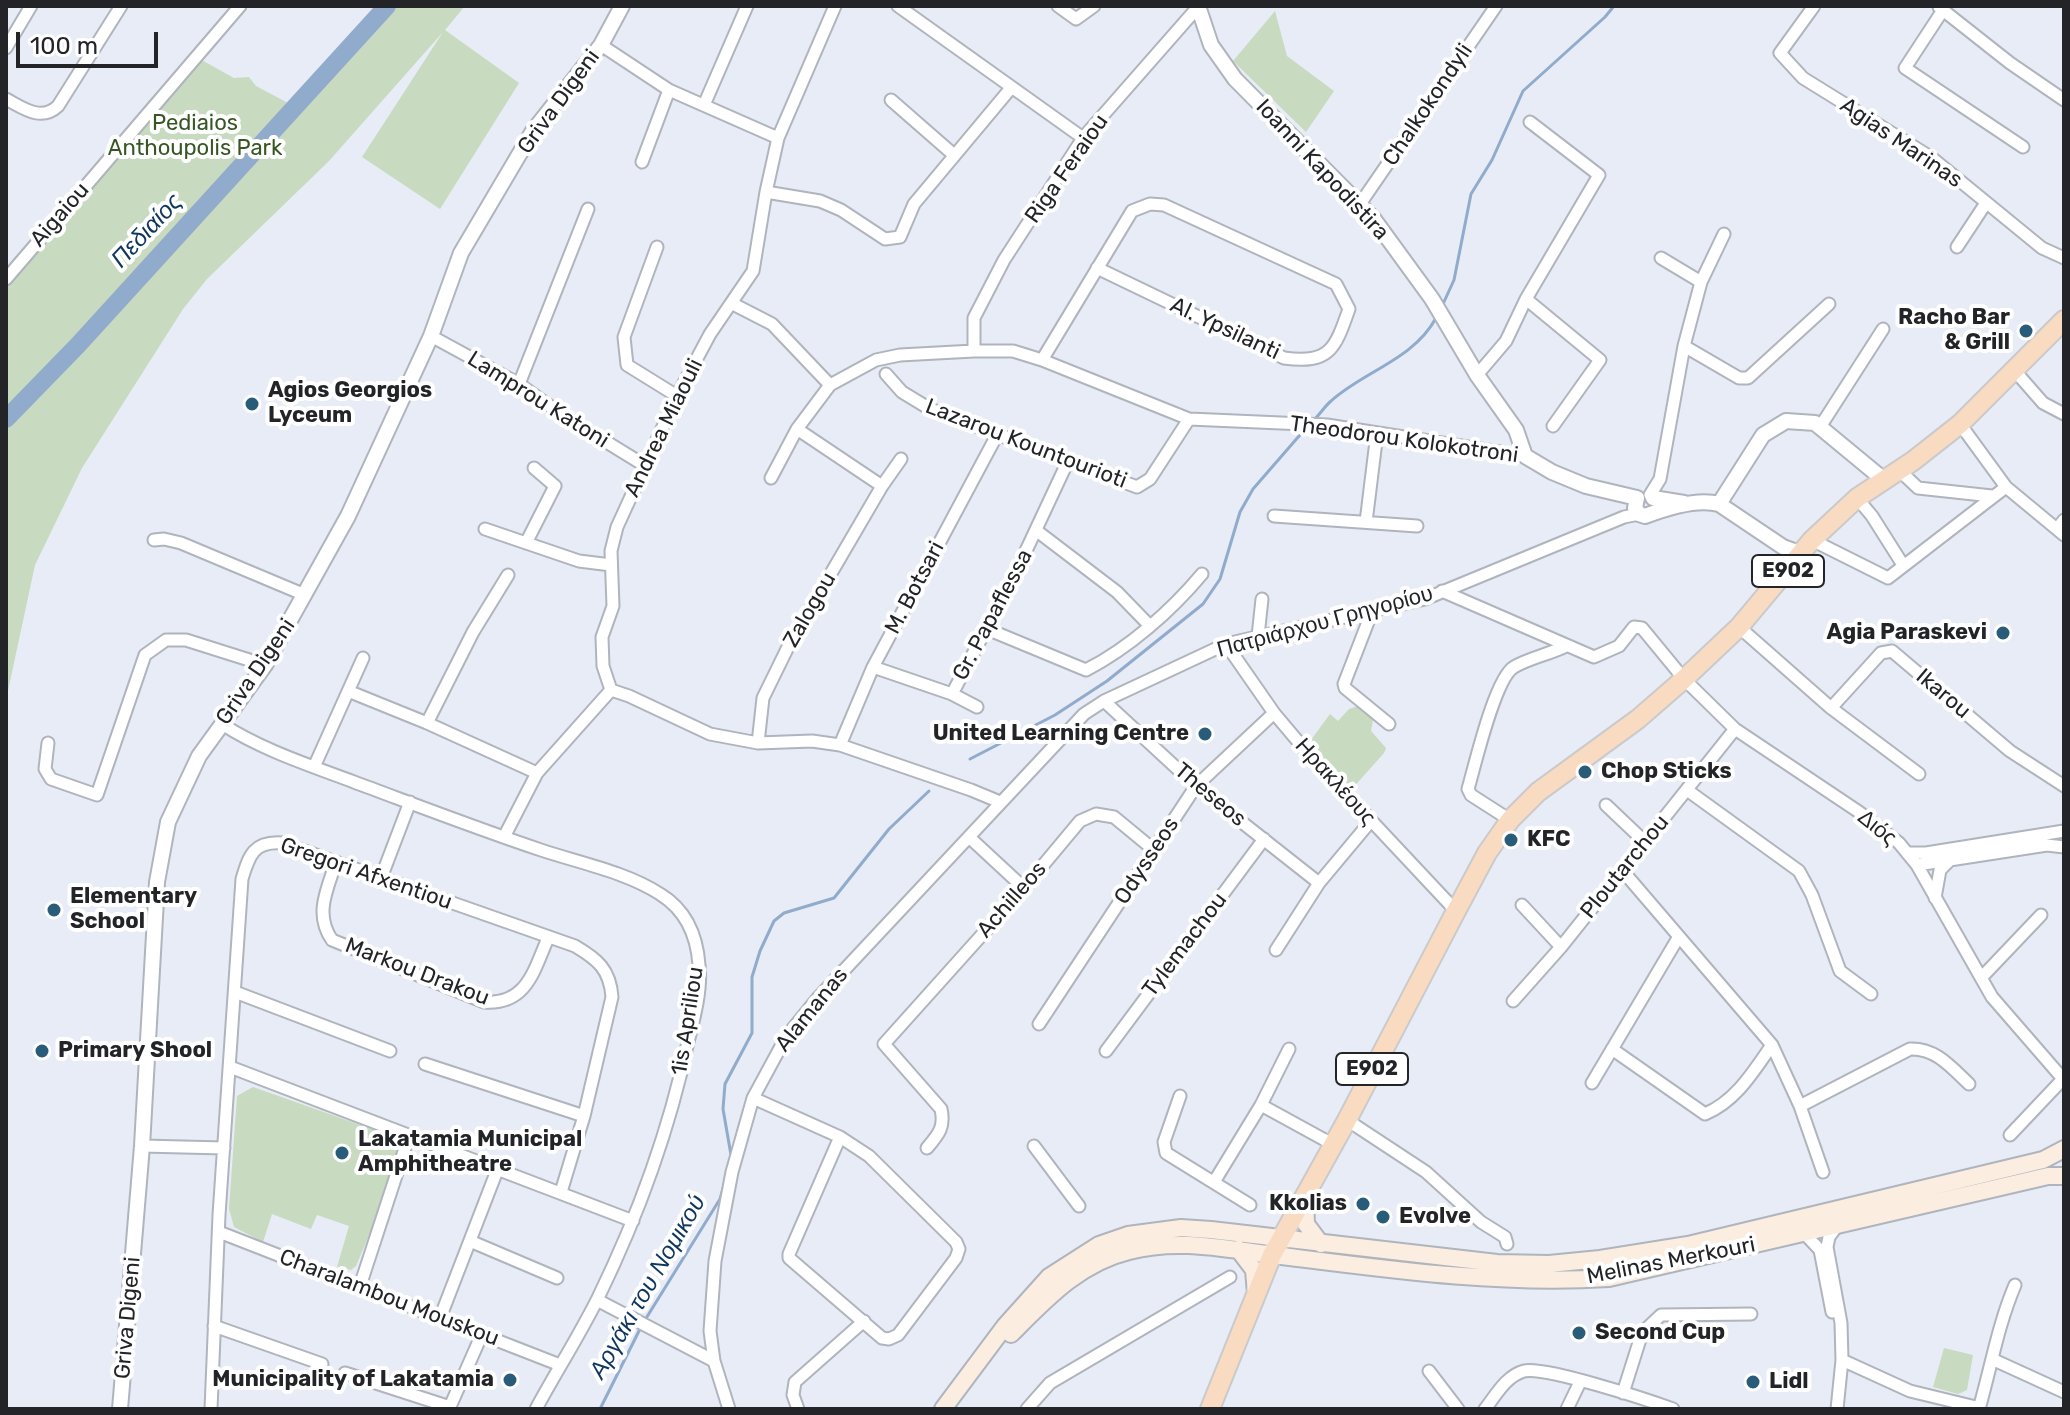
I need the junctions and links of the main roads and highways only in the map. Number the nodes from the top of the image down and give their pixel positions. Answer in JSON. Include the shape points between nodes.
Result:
{"nodes":[{"id":1,"x":2064,"y":320,"type":"edge"},
{"id":2,"x":2064,"y":1149,"type":"edge"},
{"id":3,"x":2064,"y":1176,"type":"edge"},
{"id":4,"x":1305,"y":1197,"type":"junction"},
{"id":5,"x":1321,"y":1244,"type":"junction"},
{"id":6,"x":1277,"y":1247,"type":"junction"},
{"id":7,"x":1238,"y":1249,"type":"junction"},
{"id":8,"x":1256,"y":1294,"type":"junction"},
{"id":9,"x":943,"y":1409,"type":"edge"},
{"id":10,"x":955,"y":1409,"type":"edge"},
{"id":11,"x":1210,"y":1409,"type":"edge"}],
"edges":[{"from":1,"to":4,"type":"main road","number":"E902","via":[[1960,424],[1857,498],[1684,679],[1538,792],[1510,820],[1487,853]]},
{"from":2,"to":5,"type":"main road","name":"Melinas Merkouri","via":[[2043,1160],[1688,1245],[1600,1259],[1497,1263]]},
{"from":3,"to":6,"type":"main road","name":"Melinas Merkouri","via":[[1609,1278],[1494,1280]]},
{"from":4,"to":5,"type":"main road","via":[[1306,1224]]},
{"from":4,"to":6,"type":"main road","number":"E902"},
{"from":5,"to":6,"type":"main road","name":"Melinas Merkouri"},
{"from":6,"to":7,"type":"main road"},
{"from":6,"to":8,"type":"main road","number":"E902"},
{"from":6,"to":9,"type":"main road","via":[[1181,1228],[1099,1245],[1049,1277]]},
{"from":7,"to":8,"type":"main road","via":[[1254,1270]]},
{"from":7,"to":10,"type":"main road","via":[[1154,1246],[1079,1272],[1011,1335]]},
{"from":8,"to":11,"type":"main road","number":"E902"}]}
